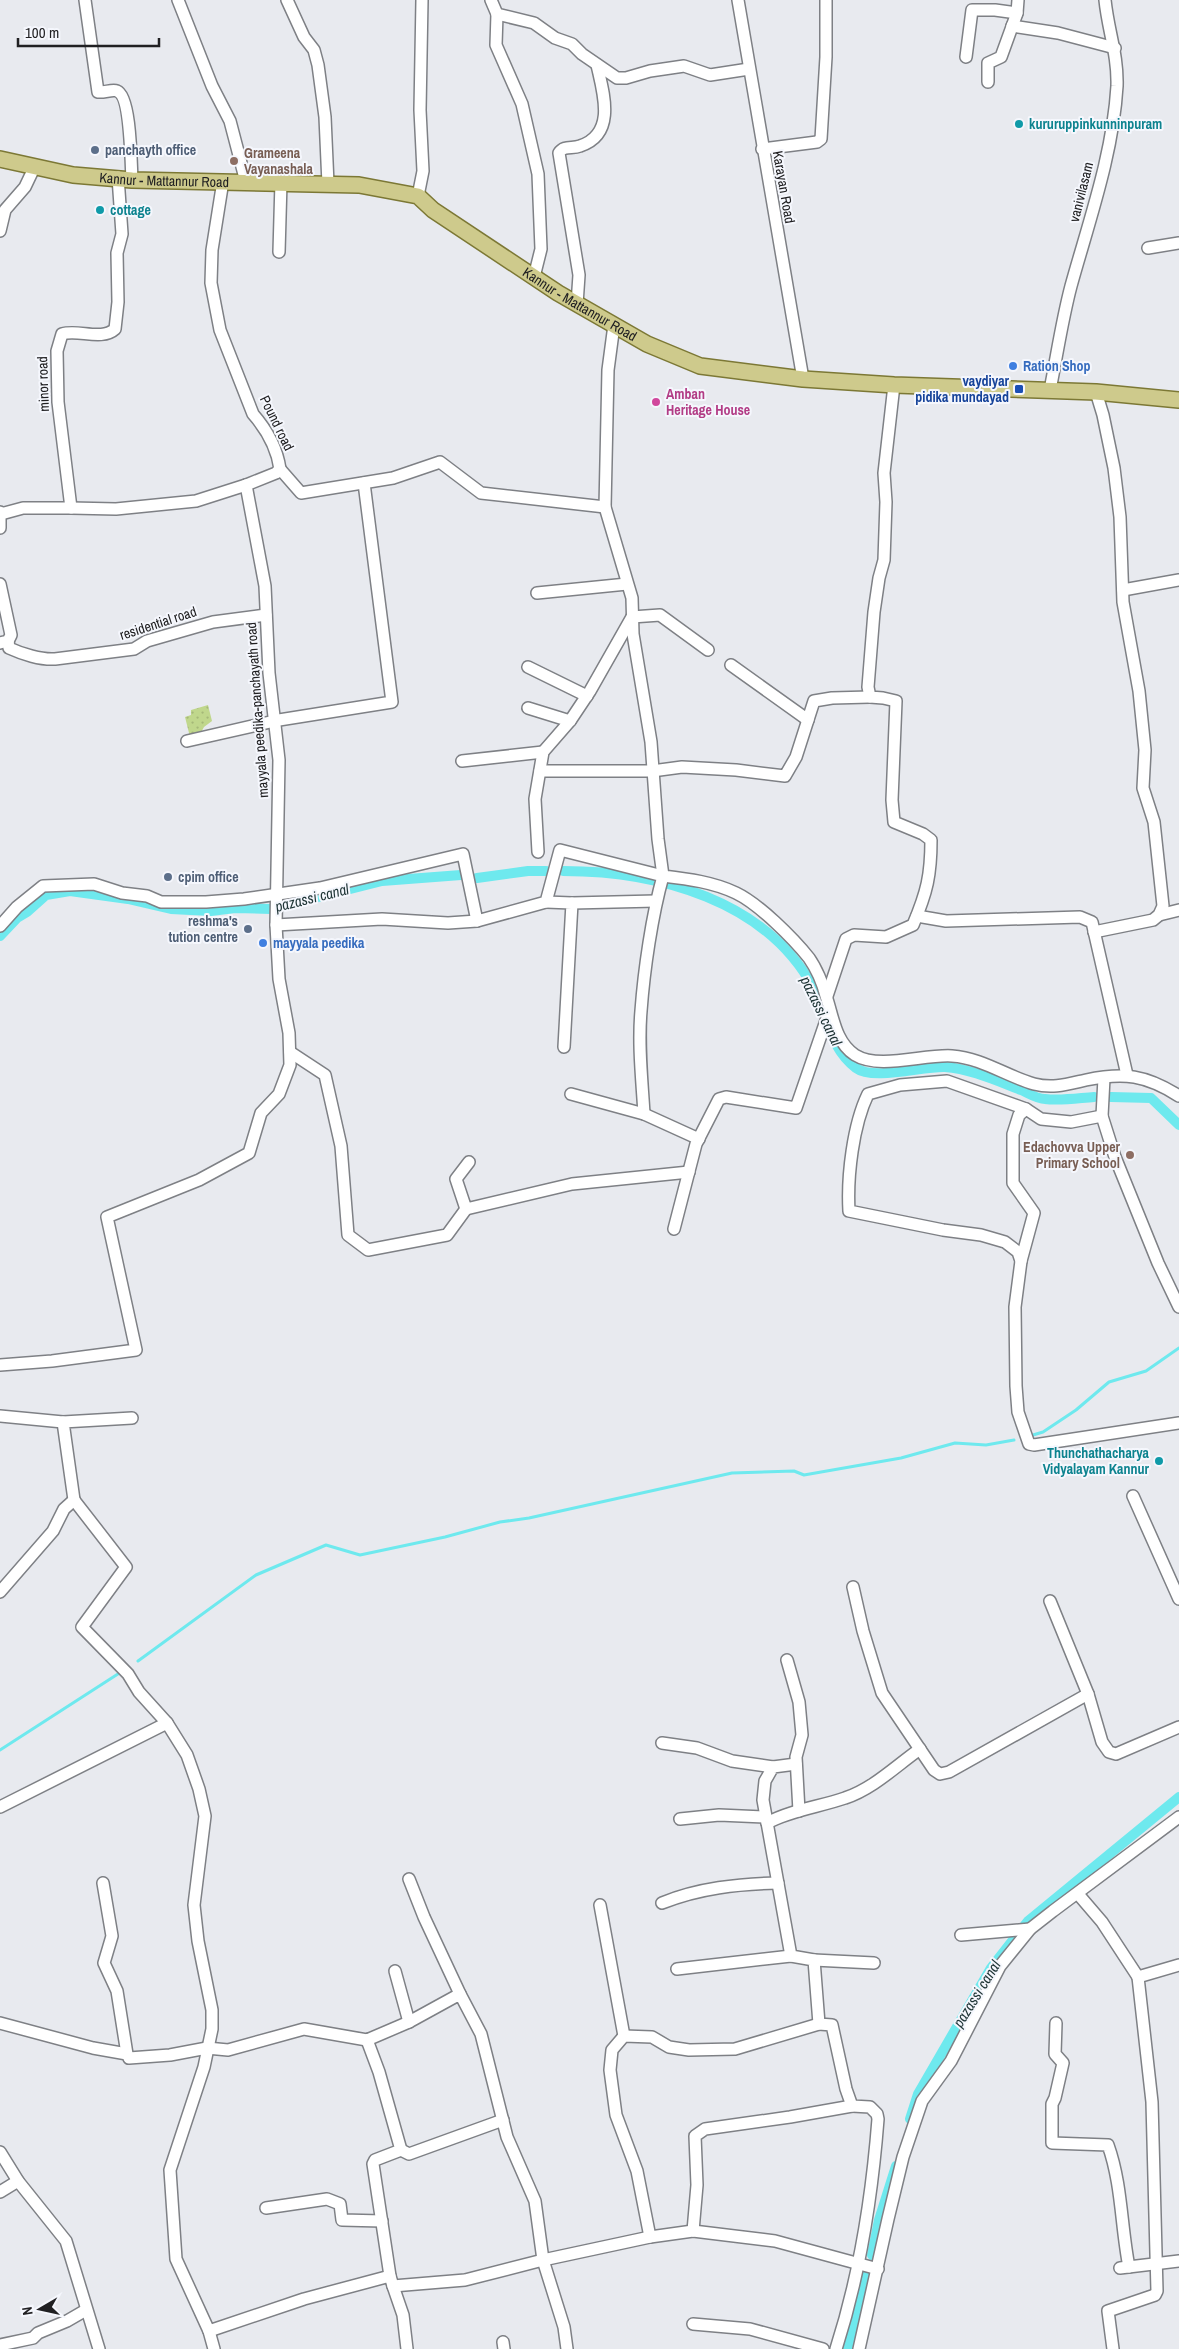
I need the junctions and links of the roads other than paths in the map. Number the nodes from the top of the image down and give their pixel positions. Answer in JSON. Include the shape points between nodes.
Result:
{"nodes":[{"id":1,"x":85,"y":0,"type":"edge"},
{"id":2,"x":178,"y":0,"type":"edge"},
{"id":3,"x":287,"y":0,"type":"edge"},
{"id":4,"x":422,"y":0,"type":"edge"},
{"id":5,"x":491,"y":0,"type":"edge"},
{"id":6,"x":738,"y":0,"type":"edge"},
{"id":7,"x":826,"y":0,"type":"edge"},
{"id":8,"x":1018,"y":0,"type":"edge"},
{"id":9,"x":1104,"y":0,"type":"edge"},
{"id":10,"x":1017,"y":13,"type":"junction"},
{"id":11,"x":497,"y":14,"type":"junction"},
{"id":12,"x":1012,"y":26,"type":"junction"},
{"id":13,"x":1115,"y":48,"type":"junction"},
{"id":14,"x":966,"y":57,"type":"dead end"},
{"id":15,"x":597,"y":65,"type":"junction"},
{"id":16,"x":749,"y":69,"type":"junction"},
{"id":17,"x":988,"y":82,"type":"dead end"},
{"id":18,"x":762,"y":149,"type":"junction"},
{"id":19,"x":0,"y":159,"type":"edge"},
{"id":20,"x":35,"y":166,"type":"junction"},
{"id":21,"x":125,"y":178,"type":"junction"},
{"id":22,"x":223,"y":181,"type":"junction"},
{"id":23,"x":246,"y":182,"type":"junction"},
{"id":24,"x":281,"y":182,"type":"junction"},
{"id":25,"x":328,"y":184,"type":"junction"},
{"id":26,"x":418,"y":196,"type":"junction"},
{"id":27,"x":0,"y":231,"type":"edge"},
{"id":28,"x":1179,"y":243,"type":"edge"},
{"id":29,"x":1148,"y":248,"type":"dead end"},
{"id":30,"x":279,"y":252,"type":"dead end"},
{"id":31,"x":534,"y":277,"type":"junction"},
{"id":32,"x":577,"y":304,"type":"junction"},
{"id":33,"x":614,"y":325,"type":"junction"},
{"id":34,"x":803,"y":378,"type":"junction"},
{"id":35,"x":894,"y":385,"type":"junction"},
{"id":36,"x":1050,"y":390,"type":"junction"},
{"id":37,"x":1096,"y":392,"type":"junction"},
{"id":38,"x":1179,"y":400,"type":"edge"},
{"id":39,"x":280,"y":469,"type":"junction"},
{"id":40,"x":364,"y":483,"type":"junction"},
{"id":41,"x":246,"y":485,"type":"junction"},
{"id":42,"x":71,"y":508,"type":"junction"},
{"id":43,"x":604,"y":508,"type":"junction"},
{"id":44,"x":0,"y":513,"type":"edge"},
{"id":45,"x":0,"y":528,"type":"edge"},
{"id":46,"x":1179,"y":580,"type":"edge"},
{"id":47,"x":0,"y":584,"type":"edge"},
{"id":48,"x":627,"y":584,"type":"junction"},
{"id":49,"x":1123,"y":590,"type":"junction"},
{"id":50,"x":537,"y":593,"type":"dead end"},
{"id":51,"x":266,"y":615,"type":"junction"},
{"id":52,"x":632,"y":617,"type":"junction"},
{"id":53,"x":4,"y":642,"type":"edge"},
{"id":54,"x":708,"y":650,"type":"dead end"},
{"id":55,"x":731,"y":665,"type":"dead end"},
{"id":56,"x":528,"y":666,"type":"dead end"},
{"id":57,"x":587,"y":696,"type":"junction"},
{"id":58,"x":870,"y":697,"type":"junction"},
{"id":59,"x":528,"y":708,"type":"dead end"},
{"id":60,"x":808,"y":720,"type":"junction"},
{"id":61,"x":273,"y":721,"type":"junction"},
{"id":62,"x":570,"y":721,"type":"junction"},
{"id":63,"x":187,"y":741,"type":"dead end"},
{"id":64,"x":543,"y":752,"type":"junction"},
{"id":65,"x":462,"y":761,"type":"dead end"},
{"id":66,"x":540,"y":771,"type":"junction"},
{"id":67,"x":652,"y":771,"type":"junction"},
{"id":68,"x":538,"y":852,"type":"dead end"},
{"id":69,"x":663,"y":876,"type":"junction"},
{"id":70,"x":277,"y":896,"type":"junction"},
{"id":71,"x":656,"y":900,"type":"junction"},
{"id":72,"x":546,"y":902,"type":"junction"},
{"id":73,"x":572,"y":903,"type":"junction"},
{"id":74,"x":1179,"y":910,"type":"edge"},
{"id":75,"x":1159,"y":915,"type":"junction"},
{"id":76,"x":917,"y":916,"type":"junction"},
{"id":77,"x":477,"y":920,"type":"junction"},
{"id":78,"x":276,"y":921,"type":"junction"},
{"id":79,"x":0,"y":926,"type":"edge"},
{"id":80,"x":1094,"y":932,"type":"junction"},
{"id":81,"x":826,"y":996,"type":"junction"},
{"id":82,"x":829,"y":1012,"type":"junction"},
{"id":83,"x":564,"y":1047,"type":"dead end"},
{"id":84,"x":290,"y":1052,"type":"junction"},
{"id":85,"x":1127,"y":1075,"type":"junction"},
{"id":86,"x":1104,"y":1078,"type":"junction"},
{"id":87,"x":571,"y":1094,"type":"dead end"},
{"id":88,"x":1179,"y":1096,"type":"edge"},
{"id":89,"x":1026,"y":1110,"type":"junction"},
{"id":90,"x":644,"y":1114,"type":"junction"},
{"id":91,"x":1102,"y":1116,"type":"junction"},
{"id":92,"x":699,"y":1139,"type":"junction"},
{"id":93,"x":469,"y":1162,"type":"dead end"},
{"id":94,"x":689,"y":1172,"type":"junction"},
{"id":95,"x":466,"y":1209,"type":"junction"},
{"id":96,"x":674,"y":1229,"type":"dead end"},
{"id":97,"x":1021,"y":1260,"type":"junction"},
{"id":98,"x":1179,"y":1307,"type":"edge"},
{"id":99,"x":0,"y":1364,"type":"edge"},
{"id":100,"x":0,"y":1416,"type":"edge"},
{"id":101,"x":132,"y":1418,"type":"dead end"},
{"id":102,"x":63,"y":1422,"type":"junction"},
{"id":103,"x":1179,"y":1423,"type":"edge"},
{"id":104,"x":1134,"y":1496,"type":"dead end"},
{"id":105,"x":74,"y":1500,"type":"junction"},
{"id":106,"x":853,"y":1587,"type":"dead end"},
{"id":107,"x":0,"y":1592,"type":"edge"},
{"id":108,"x":1179,"y":1599,"type":"edge"},
{"id":109,"x":1050,"y":1601,"type":"dead end"},
{"id":110,"x":787,"y":1660,"type":"dead end"},
{"id":111,"x":1088,"y":1694,"type":"junction"},
{"id":112,"x":167,"y":1723,"type":"junction"},
{"id":113,"x":1179,"y":1727,"type":"edge"},
{"id":114,"x":662,"y":1743,"type":"dead end"},
{"id":115,"x":920,"y":1748,"type":"junction"},
{"id":116,"x":796,"y":1764,"type":"junction"},
{"id":117,"x":773,"y":1767,"type":"junction"},
{"id":118,"x":0,"y":1807,"type":"edge"},
{"id":119,"x":800,"y":1811,"type":"junction"},
{"id":120,"x":1179,"y":1817,"type":"edge"},
{"id":121,"x":680,"y":1819,"type":"dead end"},
{"id":122,"x":766,"y":1820,"type":"junction"},
{"id":123,"x":409,"y":1879,"type":"dead end"},
{"id":124,"x":103,"y":1883,"type":"dead end"},
{"id":125,"x":778,"y":1883,"type":"junction"},
{"id":126,"x":1078,"y":1894,"type":"junction"},
{"id":127,"x":662,"y":1903,"type":"dead end"},
{"id":128,"x":600,"y":1905,"type":"dead end"},
{"id":129,"x":1030,"y":1929,"type":"junction"},
{"id":130,"x":961,"y":1935,"type":"dead end"},
{"id":131,"x":791,"y":1956,"type":"junction"},
{"id":132,"x":814,"y":1960,"type":"junction"},
{"id":133,"x":874,"y":1963,"type":"dead end"},
{"id":134,"x":1179,"y":1965,"type":"edge"},
{"id":135,"x":677,"y":1969,"type":"dead end"},
{"id":136,"x":395,"y":1972,"type":"dead end"},
{"id":137,"x":1138,"y":1977,"type":"junction"},
{"id":138,"x":460,"y":1994,"type":"junction"},
{"id":139,"x":409,"y":2022,"type":"junction"},
{"id":140,"x":0,"y":2023,"type":"edge"},
{"id":141,"x":1056,"y":2023,"type":"dead end"},
{"id":142,"x":819,"y":2024,"type":"junction"},
{"id":143,"x":624,"y":2036,"type":"junction"},
{"id":144,"x":367,"y":2040,"type":"junction"},
{"id":145,"x":207,"y":2048,"type":"junction"},
{"id":146,"x":127,"y":2054,"type":"junction"},
{"id":147,"x":852,"y":2106,"type":"junction"},
{"id":148,"x":503,"y":2120,"type":"junction"},
{"id":149,"x":401,"y":2150,"type":"junction"},
{"id":150,"x":0,"y":2152,"type":"edge"},
{"id":151,"x":18,"y":2181,"type":"junction"},
{"id":152,"x":0,"y":2192,"type":"edge"},
{"id":153,"x":266,"y":2208,"type":"dead end"},
{"id":154,"x":382,"y":2221,"type":"junction"},
{"id":155,"x":693,"y":2230,"type":"junction"},
{"id":156,"x":650,"y":2238,"type":"junction"},
{"id":157,"x":543,"y":2260,"type":"junction"},
{"id":158,"x":1179,"y":2261,"type":"edge"},
{"id":159,"x":860,"y":2264,"type":"junction"},
{"id":160,"x":1157,"y":2264,"type":"junction"},
{"id":161,"x":878,"y":2269,"type":"junction"},
{"id":162,"x":392,"y":2281,"type":"junction"},
{"id":163,"x":86,"y":2310,"type":"junction"},
{"id":164,"x":693,"y":2324,"type":"dead end"},
{"id":165,"x":208,"y":2331,"type":"junction"},
{"id":166,"x":34,"y":2344,"type":"edge"},
{"id":167,"x":0,"y":2345,"type":"edge"},
{"id":168,"x":99,"y":2349,"type":"edge"},
{"id":169,"x":214,"y":2349,"type":"edge"},
{"id":170,"x":407,"y":2349,"type":"edge"},
{"id":171,"x":568,"y":2349,"type":"edge"},
{"id":172,"x":823,"y":2349,"type":"edge"},
{"id":173,"x":836,"y":2349,"type":"edge"},
{"id":174,"x":859,"y":2349,"type":"edge"},
{"id":175,"x":1113,"y":2349,"type":"edge"}],
"edges":[{"from":1,"to":21,"type":"street","via":[[98,92],[116,90],[124,102],[130,134]]},
{"from":2,"to":23,"type":"street","via":[[212,86],[230,121]]},
{"from":3,"to":25,"type":"street","via":[[304,37],[314,50],[318,65],[325,117]]},
{"from":4,"to":26,"type":"street","via":[[420,110],[423,171]]},
{"from":5,"to":11,"type":"street"},
{"from":6,"to":16,"type":"street","name":"Karayan Road"},
{"from":7,"to":18,"type":"street","via":[[821,139]]},
{"from":8,"to":10,"type":"street"},
{"from":9,"to":13,"type":"street","name":"vanivilasam"},
{"from":10,"to":12,"type":"street"},
{"from":10,"to":14,"type":"street","via":[[972,10]]},
{"from":11,"to":15,"type":"street","via":[[534,23],[555,38],[572,44]]},
{"from":11,"to":31,"type":"street","via":[[496,45],[522,104],[538,174],[541,249]]},
{"from":12,"to":13,"type":"street","via":[[1058,33]]},
{"from":12,"to":17,"type":"street","via":[[1001,57],[988,63]]},
{"from":13,"to":36,"type":"street","name":"vanivilasam","via":[[1117,86],[1110,137],[1062,321]]},
{"from":15,"to":16,"type":"street","via":[[617,78],[684,66],[710,74]]},
{"from":15,"to":32,"type":"street","via":[[606,116],[596,136],[589,142],[559,153],[580,275]]},
{"from":16,"to":18,"type":"street","name":"Karayan Road"},
{"from":18,"to":34,"type":"street","name":"Karayan Road"},
{"from":19,"to":20,"type":"main road","name":"Kannur - Mattannur Road"},
{"from":20,"to":21,"type":"main road","name":"Kannur - Mattannur Road","via":[[73,175]]},
{"from":20,"to":27,"type":"street","via":[[25,187],[5,210]]},
{"from":21,"to":22,"type":"main road","name":"Kannur - Mattannur Road"},
{"from":21,"to":42,"type":"street","name":"minor road","via":[[122,234],[117,253],[115,328],[102,334],[62,334],[57,351],[59,413]]},
{"from":22,"to":23,"type":"main road","name":"Kannur - Mattannur Road"},
{"from":22,"to":39,"type":"street","name":"Pound road","via":[[212,250],[211,283],[220,330],[253,414],[262,424],[278,456]]},
{"from":23,"to":24,"type":"main road","name":"Kannur - Mattannur Road"},
{"from":24,"to":25,"type":"main road","name":"Kannur - Mattannur Road"},
{"from":24,"to":30,"type":"street"},
{"from":25,"to":26,"type":"main road","name":"Kannur - Mattannur Road","via":[[359,185]]},
{"from":26,"to":31,"type":"main road","name":"Kannur - Mattannur Road"},
{"from":28,"to":29,"type":"street"},
{"from":31,"to":32,"type":"main road","name":"Kannur - Mattannur Road"},
{"from":32,"to":33,"type":"main road","name":"Kannur - Mattannur Road"},
{"from":33,"to":34,"type":"main road","name":"Kannur - Mattannur Road","via":[[647,344],[700,366]]},
{"from":33,"to":43,"type":"street","via":[[608,370]]},
{"from":34,"to":35,"type":"main road","name":"Kannur - Mattannur Road"},
{"from":35,"to":36,"type":"main road","name":"Kannur - Mattannur Road"},
{"from":35,"to":58,"type":"street","via":[[884,473],[884,560],[871,646]]},
{"from":36,"to":37,"type":"main road","name":"Kannur - Mattannur Road"},
{"from":37,"to":38,"type":"main road","name":"Kannur - Mattannur Road"},
{"from":37,"to":49,"type":"street","via":[[1114,468]]},
{"from":39,"to":40,"type":"street","via":[[301,494]]},
{"from":39,"to":41,"type":"street","name":"Pound road"},
{"from":40,"to":43,"type":"street","via":[[393,478],[440,462],[482,493]]},
{"from":40,"to":61,"type":"street","via":[[392,702]]},
{"from":41,"to":42,"type":"street","name":"Pound road","via":[[196,501],[116,509]]},
{"from":41,"to":51,"type":"street","name":"mayyala peedika-panchayath road","via":[[265,586]]},
{"from":42,"to":44,"type":"street","via":[[24,508]]},
{"from":43,"to":48,"type":"street"},
{"from":44,"to":45,"type":"street"},
{"from":46,"to":49,"type":"street"},
{"from":47,"to":53,"type":"street","via":[[11,636]]},
{"from":48,"to":50,"type":"street"},
{"from":48,"to":52,"type":"street","via":[[632,598]]},
{"from":49,"to":75,"type":"street","via":[[1145,750],[1143,788],[1154,822],[1160,876],[1163,906]]},
{"from":51,"to":53,"type":"street","name":"residential road","via":[[213,622],[147,641],[134,649],[55,659],[17,651]]},
{"from":51,"to":61,"type":"street","name":"mayyala peedika-panchayath road"},
{"from":52,"to":54,"type":"street","via":[[660,615]]},
{"from":52,"to":57,"type":"street"},
{"from":52,"to":67,"type":"street","via":[[651,742]]},
{"from":55,"to":60,"type":"street"},
{"from":56,"to":57,"type":"street"},
{"from":57,"to":62,"type":"street"},
{"from":58,"to":60,"type":"street","via":[[814,702]]},
{"from":58,"to":76,"type":"street","via":[[896,702],[894,822],[931,840],[931,870]]},
{"from":59,"to":62,"type":"street"},
{"from":60,"to":67,"type":"street","via":[[796,758],[785,776],[682,767]]},
{"from":61,"to":63,"type":"street"},
{"from":61,"to":70,"type":"street","name":"mayyala peedika-panchayath road","via":[[279,760]]},
{"from":62,"to":64,"type":"street"},
{"from":64,"to":65,"type":"street"},
{"from":64,"to":66,"type":"street"},
{"from":66,"to":67,"type":"street"},
{"from":66,"to":68,"type":"street","via":[[535,799]]},
{"from":67,"to":69,"type":"street"},
{"from":69,"to":71,"type":"street"},
{"from":69,"to":72,"type":"street","via":[[560,850]]},
{"from":69,"to":81,"type":"street","via":[[703,881],[736,893],[758,906],[810,959]]},
{"from":70,"to":77,"type":"street","via":[[463,854]]},
{"from":70,"to":78,"type":"street","name":"mayyala peedika-panchayath road"},
{"from":70,"to":79,"type":"street","via":[[161,902],[94,884],[43,886]]},
{"from":71,"to":73,"type":"street"},
{"from":71,"to":90,"type":"street","via":[[641,1010]]},
{"from":72,"to":73,"type":"street"},
{"from":72,"to":77,"type":"street"},
{"from":73,"to":83,"type":"street"},
{"from":74,"to":75,"type":"street"},
{"from":75,"to":80,"type":"street","via":[[1153,920]]},
{"from":76,"to":80,"type":"street","via":[[946,921],[1080,918],[1092,922]]},
{"from":76,"to":81,"type":"street","via":[[913,925],[886,937],[849,936]]},
{"from":77,"to":78,"type":"street","via":[[448,923],[382,919]]},
{"from":78,"to":84,"type":"street","name":"mayyala peedika-panchayath road","via":[[279,979]]},
{"from":80,"to":85,"type":"street"},
{"from":81,"to":82,"type":"street"},
{"from":82,"to":86,"type":"street","via":[[842,1042],[855,1055],[869,1061],[950,1056],[969,1058],[1034,1084],[1060,1087]]},
{"from":82,"to":92,"type":"street","via":[[796,1108],[719,1098]]},
{"from":84,"to":95,"type":"street","via":[[325,1075],[341,1146],[348,1235],[368,1250],[447,1235]]},
{"from":84,"to":99,"type":"street","name":"mayyala peedika-panchayath road","via":[[290,1065],[279,1094],[261,1113],[249,1153],[199,1180],[106,1216],[136,1350]]},
{"from":85,"to":86,"type":"street"},
{"from":85,"to":88,"type":"street","via":[[1158,1083]]},
{"from":86,"to":91,"type":"street"},
{"from":87,"to":90,"type":"street"},
{"from":89,"to":91,"type":"street","via":[[1041,1119],[1071,1122]]},
{"from":89,"to":97,"type":"street","via":[[1019,1116],[1013,1134],[1013,1183],[1034,1213]]},
{"from":89,"to":97,"type":"street","via":[[947,1081],[900,1086],[868,1094],[861,1109],[848,1198],[849,1211],[981,1235],[1005,1242],[1018,1252]]},
{"from":90,"to":92,"type":"street"},
{"from":91,"to":98,"type":"street","via":[[1114,1157]]},
{"from":92,"to":94,"type":"street"},
{"from":93,"to":95,"type":"street","via":[[456,1179]]},
{"from":94,"to":95,"type":"street","via":[[572,1184]]},
{"from":94,"to":96,"type":"street"},
{"from":97,"to":103,"type":"street","via":[[1015,1306],[1016,1386],[1018,1412],[1028,1444]]},
{"from":100,"to":102,"type":"street"},
{"from":101,"to":102,"type":"street"},
{"from":102,"to":105,"type":"street"},
{"from":104,"to":108,"type":"street"},
{"from":105,"to":107,"type":"street"},
{"from":105,"to":112,"type":"street","via":[[126,1567],[82,1627],[128,1674],[139,1692]]},
{"from":106,"to":115,"type":"street","via":[[882,1693]]},
{"from":109,"to":111,"type":"street"},
{"from":110,"to":116,"type":"street","via":[[799,1702],[802,1735]]},
{"from":111,"to":113,"type":"street","via":[[1102,1742],[1109,1752],[1116,1754]]},
{"from":111,"to":115,"type":"street","via":[[949,1772],[940,1774],[934,1770]]},
{"from":112,"to":118,"type":"street"},
{"from":112,"to":145,"type":"street","via":[[187,1755],[205,1816],[194,1905],[212,2010]]},
{"from":114,"to":117,"type":"street","via":[[697,1748],[732,1761]]},
{"from":115,"to":119,"type":"street","via":[[847,1798]]},
{"from":116,"to":117,"type":"street"},
{"from":116,"to":119,"type":"street"},
{"from":117,"to":122,"type":"street","via":[[765,1781]]},
{"from":119,"to":122,"type":"street"},
{"from":120,"to":126,"type":"street"},
{"from":121,"to":122,"type":"street","via":[[719,1815]]},
{"from":122,"to":125,"type":"street"},
{"from":123,"to":138,"type":"street"},
{"from":124,"to":146,"type":"street","via":[[112,1936],[104,1963],[117,1991]]},
{"from":125,"to":127,"type":"street","via":[[736,1884]]},
{"from":125,"to":131,"type":"street"},
{"from":126,"to":129,"type":"street"},
{"from":126,"to":137,"type":"street","via":[[1102,1922]]},
{"from":128,"to":143,"type":"street"},
{"from":129,"to":130,"type":"street"},
{"from":129,"to":161,"type":"street","via":[[1000,1966],[951,2061],[922,2101],[903,2157]]},
{"from":131,"to":132,"type":"street"},
{"from":131,"to":135,"type":"street"},
{"from":132,"to":133,"type":"street"},
{"from":132,"to":142,"type":"street"},
{"from":134,"to":137,"type":"street"},
{"from":136,"to":139,"type":"street"},
{"from":137,"to":160,"type":"street","via":[[1152,2102]]},
{"from":138,"to":139,"type":"street"},
{"from":138,"to":148,"type":"street","via":[[481,2034]]},
{"from":139,"to":144,"type":"street"},
{"from":140,"to":146,"type":"street"},
{"from":141,"to":160,"type":"street","via":[[1055,2054],[1063,2063],[1052,2104],[1052,2143],[1108,2145],[1116,2166],[1124,2268]]},
{"from":142,"to":143,"type":"street","via":[[735,2049],[688,2050],[668,2047],[652,2037]]},
{"from":142,"to":147,"type":"street","via":[[832,2026]]},
{"from":143,"to":156,"type":"street","via":[[612,2050],[610,2070],[616,2115],[637,2171]]},
{"from":144,"to":145,"type":"street","via":[[304,2029],[228,2050]]},
{"from":144,"to":149,"type":"street"},
{"from":145,"to":146,"type":"street","via":[[170,2055],[129,2058]]},
{"from":145,"to":165,"type":"street","via":[[204,2067],[170,2170],[176,2259]]},
{"from":147,"to":155,"type":"street","via":[[705,2128],[695,2136],[697,2185]]},
{"from":147,"to":159,"type":"street","via":[[870,2107],[878,2119]]},
{"from":148,"to":149,"type":"street","via":[[409,2154]]},
{"from":148,"to":157,"type":"street","via":[[507,2137],[535,2201]]},
{"from":149,"to":154,"type":"street","via":[[375,2160],[373,2164]]},
{"from":150,"to":151,"type":"street"},
{"from":151,"to":152,"type":"street"},
{"from":151,"to":163,"type":"street","via":[[66,2241]]},
{"from":153,"to":154,"type":"street","via":[[327,2199],[340,2204],[342,2220]]},
{"from":154,"to":162,"type":"street"},
{"from":155,"to":156,"type":"street"},
{"from":155,"to":159,"type":"street","via":[[775,2241]]},
{"from":156,"to":157,"type":"street"},
{"from":157,"to":162,"type":"street","via":[[465,2280],[409,2284]]},
{"from":157,"to":171,"type":"street"},
{"from":158,"to":160,"type":"street"},
{"from":159,"to":161,"type":"street"},
{"from":159,"to":173,"type":"street"},
{"from":160,"to":175,"type":"street","via":[[1155,2295],[1108,2311]]},
{"from":161,"to":174,"type":"street"},
{"from":162,"to":165,"type":"street","via":[[304,2299]]},
{"from":162,"to":170,"type":"street","via":[[403,2315]]},
{"from":163,"to":166,"type":"street","via":[[38,2333]]},
{"from":163,"to":168,"type":"street"},
{"from":164,"to":172,"type":"street","via":[[750,2329]]},
{"from":165,"to":169,"type":"street"},
{"from":166,"to":167,"type":"street"}]}
